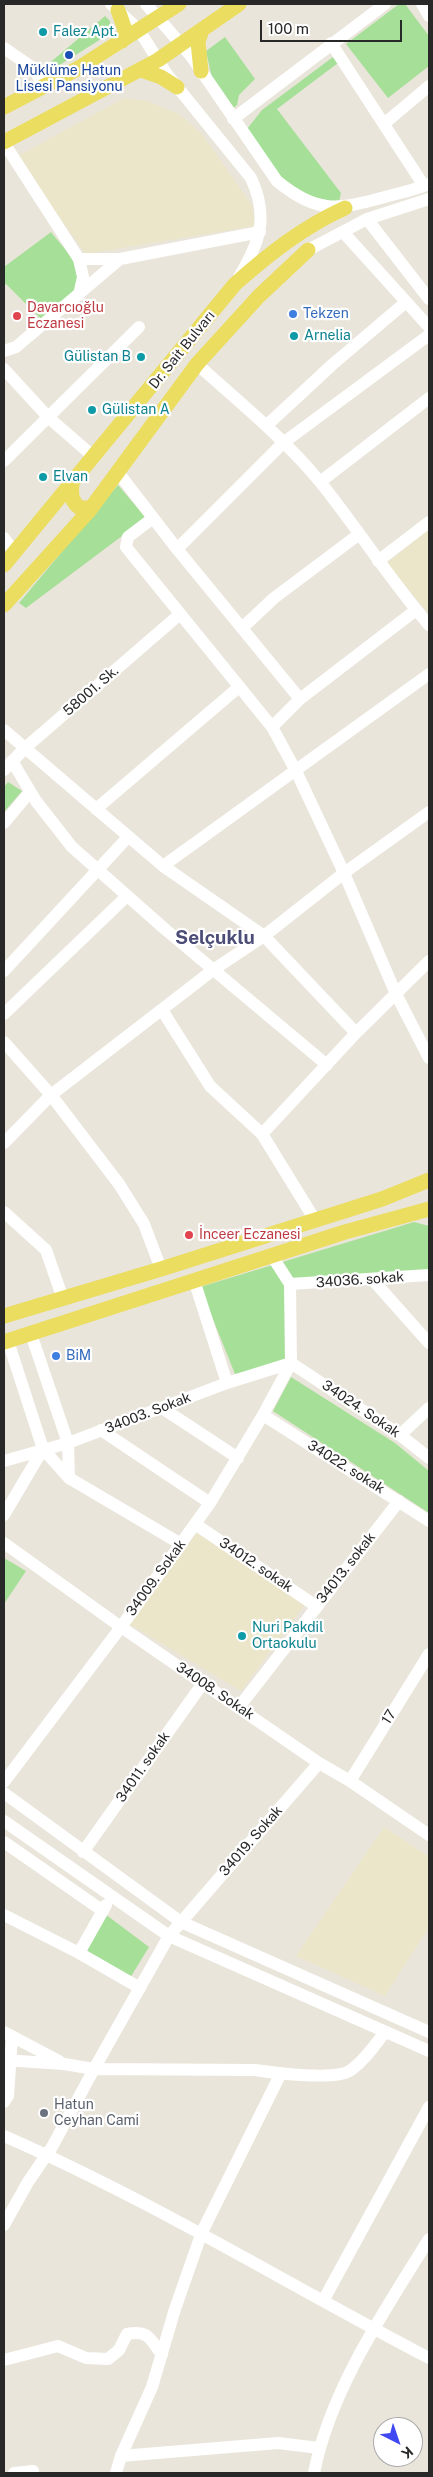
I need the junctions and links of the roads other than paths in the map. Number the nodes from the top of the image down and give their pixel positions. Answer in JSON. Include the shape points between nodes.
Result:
{"nodes":[{"id":1,"x":146,"y":4,"type":"edge"},
{"id":2,"x":174,"y":4,"type":"edge"},
{"id":3,"x":179,"y":4,"type":"edge"},
{"id":4,"x":239,"y":4,"type":"edge"},
{"id":5,"x":422,"y":4,"type":"edge"},
{"id":6,"x":382,"y":5,"type":"edge"},
{"id":7,"x":115,"y":7,"type":"edge"},
{"id":8,"x":162,"y":10,"type":"edge"},
{"id":9,"x":429,"y":16,"type":"edge"},
{"id":10,"x":139,"y":30,"type":"junction"},
{"id":11,"x":202,"y":30,"type":"junction"},
{"id":12,"x":122,"y":41,"type":"junction"},
{"id":13,"x":331,"y":43,"type":"junction"},
{"id":14,"x":183,"y":45,"type":"junction"},
{"id":15,"x":4,"y":48,"type":"edge"},
{"id":16,"x":158,"y":60,"type":"junction"},
{"id":17,"x":141,"y":70,"type":"junction"},
{"id":18,"x":201,"y":71,"type":"junction"},
{"id":19,"x":43,"y":85,"type":"junction"},
{"id":20,"x":429,"y":86,"type":"edge"},
{"id":21,"x":178,"y":87,"type":"junction"},
{"id":22,"x":4,"y":107,"type":"edge"},
{"id":23,"x":233,"y":119,"type":"junction"},
{"id":24,"x":385,"y":123,"type":"junction"},
{"id":25,"x":4,"y":142,"type":"edge"},
{"id":26,"x":427,"y":185,"type":"edge"},
{"id":27,"x":429,"y":199,"type":"edge"},
{"id":28,"x":345,"y":208,"type":"junction"},
{"id":29,"x":367,"y":219,"type":"junction"},
{"id":30,"x":260,"y":232,"type":"junction"},
{"id":31,"x":343,"y":232,"type":"junction"},
{"id":32,"x":308,"y":250,"type":"joint"},
{"id":33,"x":79,"y":259,"type":"junction"},
{"id":34,"x":120,"y":259,"type":"junction"},
{"id":35,"x":235,"y":284,"type":"junction"},
{"id":36,"x":79,"y":295,"type":"junction"},
{"id":37,"x":428,"y":296,"type":"edge"},
{"id":38,"x":406,"y":302,"type":"junction"},
{"id":39,"x":139,"y":327,"type":"dead end"},
{"id":40,"x":429,"y":327,"type":"edge"},
{"id":41,"x":429,"y":335,"type":"edge"},
{"id":42,"x":4,"y":351,"type":"edge"},
{"id":43,"x":197,"y":364,"type":"junction"},
{"id":44,"x":4,"y":369,"type":"edge"},
{"id":45,"x":429,"y":398,"type":"edge"},
{"id":46,"x":49,"y":418,"type":"junction"},
{"id":47,"x":266,"y":426,"type":"junction"},
{"id":48,"x":283,"y":443,"type":"junction"},
{"id":49,"x":94,"y":457,"type":"junction"},
{"id":50,"x":4,"y":461,"type":"edge"},
{"id":51,"x":117,"y":472,"type":"junction"},
{"id":52,"x":320,"y":482,"type":"junction"},
{"id":53,"x":72,"y":483,"type":"junction"},
{"id":54,"x":91,"y":508,"type":"junction"},
{"id":55,"x":153,"y":518,"type":"junction"},
{"id":56,"x":429,"y":522,"type":"edge"},
{"id":57,"x":358,"y":534,"type":"junction"},
{"id":58,"x":4,"y":538,"type":"edge"},
{"id":59,"x":177,"y":549,"type":"junction"},
{"id":60,"x":14,"y":552,"type":"junction"},
{"id":61,"x":378,"y":561,"type":"junction"},
{"id":62,"x":4,"y":565,"type":"edge"},
{"id":63,"x":4,"y":604,"type":"edge"},
{"id":64,"x":416,"y":610,"type":"junction"},
{"id":65,"x":180,"y":614,"type":"junction"},
{"id":66,"x":429,"y":625,"type":"edge"},
{"id":67,"x":242,"y":628,"type":"junction"},
{"id":68,"x":429,"y":674,"type":"edge"},
{"id":69,"x":239,"y":687,"type":"junction"},
{"id":70,"x":300,"y":699,"type":"junction"},
{"id":71,"x":272,"y":727,"type":"junction"},
{"id":72,"x":4,"y":730,"type":"edge"},
{"id":73,"x":24,"y":748,"type":"junction"},
{"id":74,"x":8,"y":766,"type":"edge"},
{"id":75,"x":296,"y":770,"type":"junction"},
{"id":76,"x":30,"y":792,"type":"junction"},
{"id":77,"x":96,"y":809,"type":"junction"},
{"id":78,"x":429,"y":812,"type":"edge"},
{"id":79,"x":4,"y":823,"type":"edge"},
{"id":80,"x":128,"y":837,"type":"junction"},
{"id":81,"x":163,"y":866,"type":"junction"},
{"id":82,"x":97,"y":870,"type":"junction"},
{"id":83,"x":344,"y":873,"type":"junction"},
{"id":84,"x":127,"y":896,"type":"junction"},
{"id":85,"x":264,"y":936,"type":"junction"},
{"id":86,"x":429,"y":961,"type":"edge"},
{"id":87,"x":213,"y":970,"type":"junction"},
{"id":88,"x":4,"y":971,"type":"edge"},
{"id":89,"x":396,"y":994,"type":"junction"},
{"id":90,"x":162,"y":1010,"type":"junction"},
{"id":91,"x":4,"y":1014,"type":"edge"},
{"id":92,"x":356,"y":1033,"type":"junction"},
{"id":93,"x":4,"y":1042,"type":"edge"},
{"id":94,"x":429,"y":1058,"type":"edge"},
{"id":95,"x":327,"y":1065,"type":"junction"},
{"id":96,"x":51,"y":1095,"type":"junction"},
{"id":97,"x":262,"y":1134,"type":"junction"},
{"id":98,"x":4,"y":1143,"type":"edge"},
{"id":99,"x":429,"y":1180,"type":"edge"},
{"id":100,"x":429,"y":1209,"type":"edge"},
{"id":101,"x":4,"y":1212,"type":"edge"},
{"id":102,"x":413,"y":1212,"type":"junction"},
{"id":103,"x":429,"y":1218,"type":"edge"},
{"id":104,"x":315,"y":1220,"type":"junction"},
{"id":105,"x":272,"y":1256,"type":"junction"},
{"id":106,"x":161,"y":1269,"type":"junction"},
{"id":107,"x":429,"y":1275,"type":"edge"},
{"id":108,"x":372,"y":1279,"type":"junction"},
{"id":109,"x":194,"y":1280,"type":"junction"},
{"id":110,"x":290,"y":1284,"type":"junction"},
{"id":111,"x":62,"y":1298,"type":"junction"},
{"id":112,"x":4,"y":1316,"type":"edge"},
{"id":113,"x":31,"y":1334,"type":"junction"},
{"id":114,"x":6,"y":1342,"type":"edge"},
{"id":115,"x":429,"y":1343,"type":"edge"},
{"id":116,"x":291,"y":1362,"type":"junction"},
{"id":117,"x":227,"y":1383,"type":"junction"},
{"id":118,"x":162,"y":1408,"type":"junction"},
{"id":119,"x":429,"y":1408,"type":"edge"},
{"id":120,"x":263,"y":1415,"type":"junction"},
{"id":121,"x":101,"y":1430,"type":"junction"},
{"id":122,"x":400,"y":1435,"type":"junction"},
{"id":123,"x":68,"y":1443,"type":"junction"},
{"id":124,"x":43,"y":1449,"type":"junction"},
{"id":125,"x":238,"y":1458,"type":"junction"},
{"id":126,"x":429,"y":1458,"type":"edge"},
{"id":127,"x":4,"y":1461,"type":"edge"},
{"id":128,"x":69,"y":1478,"type":"junction"},
{"id":129,"x":399,"y":1501,"type":"junction"},
{"id":130,"x":210,"y":1503,"type":"junction"},
{"id":131,"x":4,"y":1515,"type":"edge"},
{"id":132,"x":429,"y":1521,"type":"edge"},
{"id":133,"x":195,"y":1524,"type":"junction"},
{"id":134,"x":4,"y":1543,"type":"edge"},
{"id":135,"x":181,"y":1544,"type":"junction"},
{"id":136,"x":316,"y":1606,"type":"junction"},
{"id":137,"x":121,"y":1627,"type":"junction"},
{"id":138,"x":429,"y":1654,"type":"edge"},
{"id":139,"x":203,"y":1683,"type":"junction"},
{"id":140,"x":239,"y":1707,"type":"junction"},
{"id":141,"x":319,"y":1763,"type":"junction"},
{"id":142,"x":350,"y":1781,"type":"junction"},
{"id":143,"x":4,"y":1782,"type":"edge"},
{"id":144,"x":4,"y":1793,"type":"edge"},
{"id":145,"x":4,"y":1821,"type":"edge"},
{"id":146,"x":429,"y":1835,"type":"edge"},
{"id":147,"x":4,"y":1842,"type":"edge"},
{"id":148,"x":83,"y":1852,"type":"junction"},
{"id":149,"x":111,"y":1896,"type":"junction"},
{"id":150,"x":102,"y":1912,"type":"junction"},
{"id":151,"x":4,"y":1915,"type":"edge"},
{"id":152,"x":182,"y":1920,"type":"junction"},
{"id":153,"x":170,"y":1936,"type":"junction"},
{"id":154,"x":79,"y":1953,"type":"junction"},
{"id":155,"x":140,"y":1988,"type":"junction"},
{"id":156,"x":385,"y":2032,"type":"junction"},
{"id":157,"x":429,"y":2032,"type":"edge"},
{"id":158,"x":8,"y":2034,"type":"edge"},
{"id":159,"x":429,"y":2052,"type":"edge"},
{"id":160,"x":7,"y":2060,"type":"edge"},
{"id":161,"x":64,"y":2064,"type":"junction"},
{"id":162,"x":94,"y":2069,"type":"junction"},
{"id":163,"x":281,"y":2073,"type":"junction"},
{"id":164,"x":4,"y":2102,"type":"edge"},
{"id":165,"x":429,"y":2107,"type":"edge"},
{"id":166,"x":4,"y":2136,"type":"edge"},
{"id":167,"x":47,"y":2154,"type":"junction"},
{"id":168,"x":4,"y":2225,"type":"edge"},
{"id":169,"x":202,"y":2232,"type":"junction"},
{"id":170,"x":429,"y":2239,"type":"edge"},
{"id":171,"x":323,"y":2301,"type":"junction"},
{"id":172,"x":373,"y":2329,"type":"junction"},
{"id":173,"x":162,"y":2355,"type":"junction"},
{"id":174,"x":429,"y":2358,"type":"edge"},
{"id":175,"x":4,"y":2360,"type":"edge"},
{"id":176,"x":319,"y":2448,"type":"junction"},
{"id":177,"x":121,"y":2456,"type":"junction"},
{"id":178,"x":33,"y":2471,"type":"dead end"},
{"id":179,"x":14,"y":2473,"type":"edge"},
{"id":180,"x":116,"y":2473,"type":"edge"},
{"id":181,"x":314,"y":2473,"type":"edge"}],
"edges":[{"from":1,"to":8,"type":"street"},
{"from":2,"to":8,"type":"main road"},
{"from":3,"to":8,"type":"main road"},
{"from":4,"to":11,"type":"main road"},
{"from":5,"to":9,"type":"street"},
{"from":6,"to":13,"type":"street"},
{"from":7,"to":10,"type":"street"},
{"from":7,"to":12,"type":"main road","via":[[125,30]]},
{"from":8,"to":10,"type":"main road"},
{"from":8,"to":14,"type":"street"},
{"from":10,"to":12,"type":"main road"},
{"from":10,"to":16,"type":"street"},
{"from":11,"to":14,"type":"main road"},
{"from":11,"to":18,"type":"main road","via":[[198,42]]},
{"from":12,"to":19,"type":"main road"},
{"from":13,"to":23,"type":"street"},
{"from":13,"to":24,"type":"street"},
{"from":14,"to":16,"type":"main road"},
{"from":14,"to":18,"type":"street"},
{"from":15,"to":19,"type":"street","via":[[33,68]]},
{"from":16,"to":17,"type":"main road"},
{"from":16,"to":21,"type":"street"},
{"from":17,"to":21,"type":"main road"},
{"from":17,"to":25,"type":"main road"},
{"from":18,"to":23,"type":"street"},
{"from":19,"to":22,"type":"main road"},
{"from":20,"to":24,"type":"street"},
{"from":21,"to":30,"type":"street","via":[[251,178],[259,195]]},
{"from":23,"to":28,"type":"street","via":[[277,181],[296,196],[322,206]]},
{"from":24,"to":26,"type":"street"},
{"from":25,"to":33,"type":"street"},
{"from":26,"to":28,"type":"street"},
{"from":27,"to":29,"type":"street"},
{"from":28,"to":35,"type":"main road","name":"Dr. Sait Bulvarı","via":[[316,222],[267,256]]},
{"from":29,"to":31,"type":"street"},
{"from":29,"to":37,"type":"street"},
{"from":30,"to":34,"type":"street"},
{"from":30,"to":35,"type":"street","via":[[254,251]]},
{"from":31,"to":32,"type":"street"},
{"from":31,"to":38,"type":"street"},
{"from":32,"to":43,"type":"main road","name":"Dr. Sait Bulvarı","via":[[259,296]]},
{"from":33,"to":34,"type":"street"},
{"from":33,"to":36,"type":"street","via":[[84,277]]},
{"from":34,"to":36,"type":"street"},
{"from":35,"to":49,"type":"main road","name":"Dr. Sait Bulvarı"},
{"from":36,"to":42,"type":"street","via":[[16,347]]},
{"from":38,"to":40,"type":"street"},
{"from":38,"to":47,"type":"street"},
{"from":39,"to":46,"type":"street"},
{"from":41,"to":48,"type":"street"},
{"from":43,"to":47,"type":"street"},
{"from":43,"to":51,"type":"main road","name":"Dr. Sait Bulvarı"},
{"from":44,"to":46,"type":"street"},
{"from":45,"to":52,"type":"street"},
{"from":46,"to":49,"type":"street"},
{"from":46,"to":50,"type":"street"},
{"from":47,"to":48,"type":"street"},
{"from":48,"to":52,"type":"street"},
{"from":48,"to":59,"type":"street"},
{"from":49,"to":53,"type":"main road","name":"Dr. Sait Bulvarı"},
{"from":51,"to":54,"type":"main road","name":"Dr. Sait Bulvarı"},
{"from":51,"to":55,"type":"street"},
{"from":52,"to":57,"type":"street"},
{"from":53,"to":54,"type":"main road","via":[[73,501],[80,508]]},
{"from":53,"to":60,"type":"main road","name":"Dr. Sait Bulvarı"},
{"from":54,"to":63,"type":"main road","name":"Dr. Sait Bulvarı"},
{"from":55,"to":59,"type":"street"},
{"from":55,"to":65,"type":"street","via":[[128,537],[126,547]]},
{"from":56,"to":61,"type":"street"},
{"from":57,"to":61,"type":"street"},
{"from":57,"to":67,"type":"street","via":[[274,598]]},
{"from":58,"to":60,"type":"street"},
{"from":59,"to":67,"type":"street"},
{"from":60,"to":62,"type":"main road","name":"Dr. Sait Bulvarı"},
{"from":61,"to":64,"type":"street"},
{"from":64,"to":66,"type":"street"},
{"from":64,"to":70,"type":"street"},
{"from":65,"to":69,"type":"street"},
{"from":65,"to":73,"type":"street","name":"58001. Sk."},
{"from":67,"to":70,"type":"street"},
{"from":68,"to":75,"type":"street"},
{"from":69,"to":71,"type":"street"},
{"from":69,"to":77,"type":"street"},
{"from":70,"to":71,"type":"street"},
{"from":71,"to":75,"type":"street"},
{"from":72,"to":73,"type":"street"},
{"from":73,"to":74,"type":"street","name":"58001. Sk."},
{"from":73,"to":77,"type":"street"},
{"from":74,"to":76,"type":"street"},
{"from":75,"to":81,"type":"street"},
{"from":75,"to":83,"type":"street"},
{"from":76,"to":79,"type":"street"},
{"from":76,"to":82,"type":"street","via":[[72,847]]},
{"from":77,"to":80,"type":"street"},
{"from":78,"to":83,"type":"street"},
{"from":80,"to":81,"type":"street"},
{"from":80,"to":82,"type":"street"},
{"from":81,"to":85,"type":"street"},
{"from":82,"to":84,"type":"street"},
{"from":82,"to":88,"type":"street"},
{"from":83,"to":85,"type":"street"},
{"from":83,"to":89,"type":"street"},
{"from":84,"to":87,"type":"street"},
{"from":84,"to":91,"type":"street"},
{"from":85,"to":87,"type":"street"},
{"from":85,"to":92,"type":"street"},
{"from":86,"to":89,"type":"street"},
{"from":87,"to":90,"type":"street"},
{"from":87,"to":95,"type":"street"},
{"from":89,"to":92,"type":"street"},
{"from":89,"to":94,"type":"street"},
{"from":90,"to":96,"type":"street"},
{"from":90,"to":97,"type":"street","via":[[210,1086]]},
{"from":92,"to":95,"type":"street"},
{"from":93,"to":96,"type":"street"},
{"from":95,"to":97,"type":"street"},
{"from":96,"to":98,"type":"street"},
{"from":96,"to":106,"type":"street","via":[[119,1184],[139,1216]]},
{"from":97,"to":104,"type":"street"},
{"from":99,"to":104,"type":"main road"},
{"from":100,"to":102,"type":"main road"},
{"from":101,"to":111,"type":"street","via":[[46,1250]]},
{"from":102,"to":103,"type":"street"},
{"from":102,"to":105,"type":"main road"},
{"from":104,"to":106,"type":"main road"},
{"from":105,"to":109,"type":"main road"},
{"from":105,"to":110,"type":"street"},
{"from":106,"to":111,"type":"main road"},
{"from":107,"to":108,"type":"street","name":"34036. sokak"},
{"from":108,"to":110,"type":"street","name":"34036. sokak"},
{"from":108,"to":115,"type":"street"},
{"from":109,"to":113,"type":"main road"},
{"from":109,"to":117,"type":"street"},
{"from":110,"to":116,"type":"street"},
{"from":111,"to":112,"type":"main road"},
{"from":113,"to":114,"type":"main road"},
{"from":113,"to":123,"type":"street"},
{"from":114,"to":124,"type":"street"},
{"from":116,"to":117,"type":"street","name":"34003. Sokak"},
{"from":116,"to":120,"type":"street","name":"34009. Sokak"},
{"from":116,"to":122,"type":"street","name":"34024. Sokak"},
{"from":117,"to":118,"type":"street","name":"34003. Sokak"},
{"from":118,"to":121,"type":"street","name":"34003. Sokak"},
{"from":118,"to":125,"type":"street"},
{"from":119,"to":122,"type":"street"},
{"from":120,"to":125,"type":"street","name":"34009. Sokak"},
{"from":120,"to":129,"type":"street","name":"34022. sokak"},
{"from":121,"to":123,"type":"street","name":"34003. Sokak"},
{"from":121,"to":130,"type":"street"},
{"from":122,"to":126,"type":"street","name":"34024. Sokak"},
{"from":123,"to":124,"type":"street","name":"34003. Sokak"},
{"from":123,"to":128,"type":"street"},
{"from":124,"to":127,"type":"street","name":"34003. Sokak"},
{"from":124,"to":128,"type":"street"},
{"from":124,"to":131,"type":"street"},
{"from":125,"to":130,"type":"street","name":"34009. Sokak"},
{"from":128,"to":135,"type":"street"},
{"from":129,"to":132,"type":"street","name":"34022. sokak"},
{"from":129,"to":136,"type":"street","name":"34013. sokak"},
{"from":130,"to":133,"type":"street","name":"34009. Sokak"},
{"from":133,"to":135,"type":"street","name":"34009. Sokak"},
{"from":133,"to":136,"type":"street","name":"34012. sokak"},
{"from":134,"to":137,"type":"street","name":"34008. Sokak"},
{"from":135,"to":137,"type":"street","name":"34009. Sokak"},
{"from":136,"to":140,"type":"street","name":"34013. sokak"},
{"from":137,"to":139,"type":"street","name":"34008. Sokak"},
{"from":137,"to":143,"type":"street","name":"34009. Sokak"},
{"from":138,"to":142,"type":"street","name":"17"},
{"from":139,"to":140,"type":"street","name":"34008. Sokak"},
{"from":139,"to":148,"type":"street","name":"34011. sokak"},
{"from":140,"to":141,"type":"street","name":"34008. Sokak"},
{"from":141,"to":142,"type":"street","name":"34008. Sokak"},
{"from":141,"to":152,"type":"street","name":"34019. Sokak"},
{"from":142,"to":146,"type":"street","name":"34008. Sokak"},
{"from":144,"to":148,"type":"street"},
{"from":145,"to":149,"type":"street"},
{"from":147,"to":150,"type":"street"},
{"from":148,"to":152,"type":"street"},
{"from":149,"to":150,"type":"street"},
{"from":149,"to":153,"type":"street"},
{"from":150,"to":154,"type":"street"},
{"from":151,"to":154,"type":"street"},
{"from":152,"to":153,"type":"street","name":"34019. Sokak"},
{"from":152,"to":157,"type":"street"},
{"from":153,"to":155,"type":"street","name":"34019. Sokak"},
{"from":153,"to":156,"type":"street"},
{"from":154,"to":155,"type":"street"},
{"from":155,"to":162,"type":"street","name":"34019. Sokak"},
{"from":156,"to":159,"type":"street"},
{"from":156,"to":163,"type":"street","via":[[350,2071],[336,2075]]},
{"from":158,"to":160,"type":"street"},
{"from":158,"to":161,"type":"street"},
{"from":160,"to":161,"type":"street"},
{"from":160,"to":164,"type":"street","via":[[8,2096]]},
{"from":161,"to":162,"type":"street"},
{"from":162,"to":163,"type":"street"},
{"from":162,"to":167,"type":"street","name":"34019. Sokak"},
{"from":163,"to":169,"type":"street"},
{"from":165,"to":171,"type":"street"},
{"from":166,"to":167,"type":"street"},
{"from":167,"to":168,"type":"street","name":"34019. Sokak"},
{"from":167,"to":169,"type":"street"},
{"from":169,"to":171,"type":"street"},
{"from":169,"to":173,"type":"street"},
{"from":170,"to":172,"type":"street"},
{"from":171,"to":172,"type":"street"},
{"from":172,"to":174,"type":"street"},
{"from":172,"to":176,"type":"street"},
{"from":173,"to":175,"type":"street","via":[[148,2335],[141,2331],[127,2334],[120,2350],[108,2359],[86,2358],[58,2346]]},
{"from":173,"to":177,"type":"street","via":[[152,2387]]},
{"from":176,"to":177,"type":"street","via":[[278,2443]]},
{"from":176,"to":181,"type":"street"},
{"from":177,"to":180,"type":"street"},
{"from":178,"to":179,"type":"street"}]}
